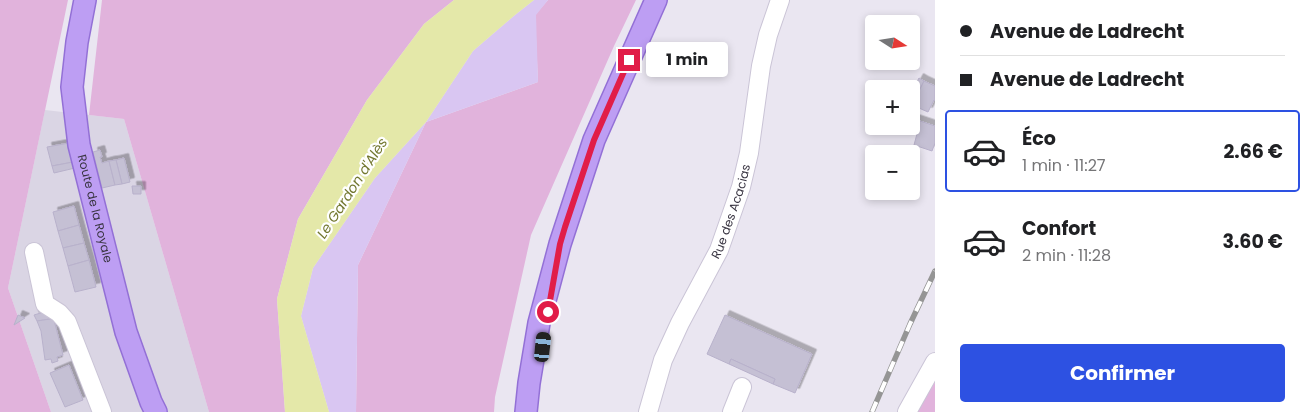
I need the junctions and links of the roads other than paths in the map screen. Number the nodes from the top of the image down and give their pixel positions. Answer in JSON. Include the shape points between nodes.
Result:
{"nodes":[{"id":1,"x":85,"y":0,"type":"edge"},
{"id":2,"x":656,"y":0,"type":"edge"},
{"id":3,"x":780,"y":0,"type":"edge"},
{"id":4,"x":560,"y":244,"type":"junction"},
{"id":5,"x":34,"y":252,"type":"dead end"},
{"id":6,"x":935,"y":362,"type":"edge"},
{"id":7,"x":742,"y":387,"type":"dead end"},
{"id":8,"x":102,"y":412,"type":"edge"},
{"id":9,"x":156,"y":412,"type":"edge"},
{"id":10,"x":526,"y":412,"type":"edge"},
{"id":11,"x":538,"y":412,"type":"edge"},
{"id":12,"x":648,"y":412,"type":"edge"},
{"id":13,"x":732,"y":412,"type":"edge"},
{"id":14,"x":907,"y":412,"type":"edge"}],
"edges":[{"from":1,"to":9,"type":"main road","name":"Route de la Royale","via":[[72,87],[79,145],[126,332]]},
{"from":2,"to":4,"type":"main road","via":[[594,140]]},
{"from":3,"to":12,"type":"street","name":"Rue des Acacias","via":[[761,66],[742,187],[720,250],[663,360]]},
{"from":4,"to":10,"type":"main road","via":[[538,323]]},
{"from":4,"to":11,"type":"main road","via":[[545,329]]},
{"from":5,"to":8,"type":"street","via":[[45,304],[67,322]]},
{"from":6,"to":14,"type":"street"},
{"from":7,"to":13,"type":"street"}]}
